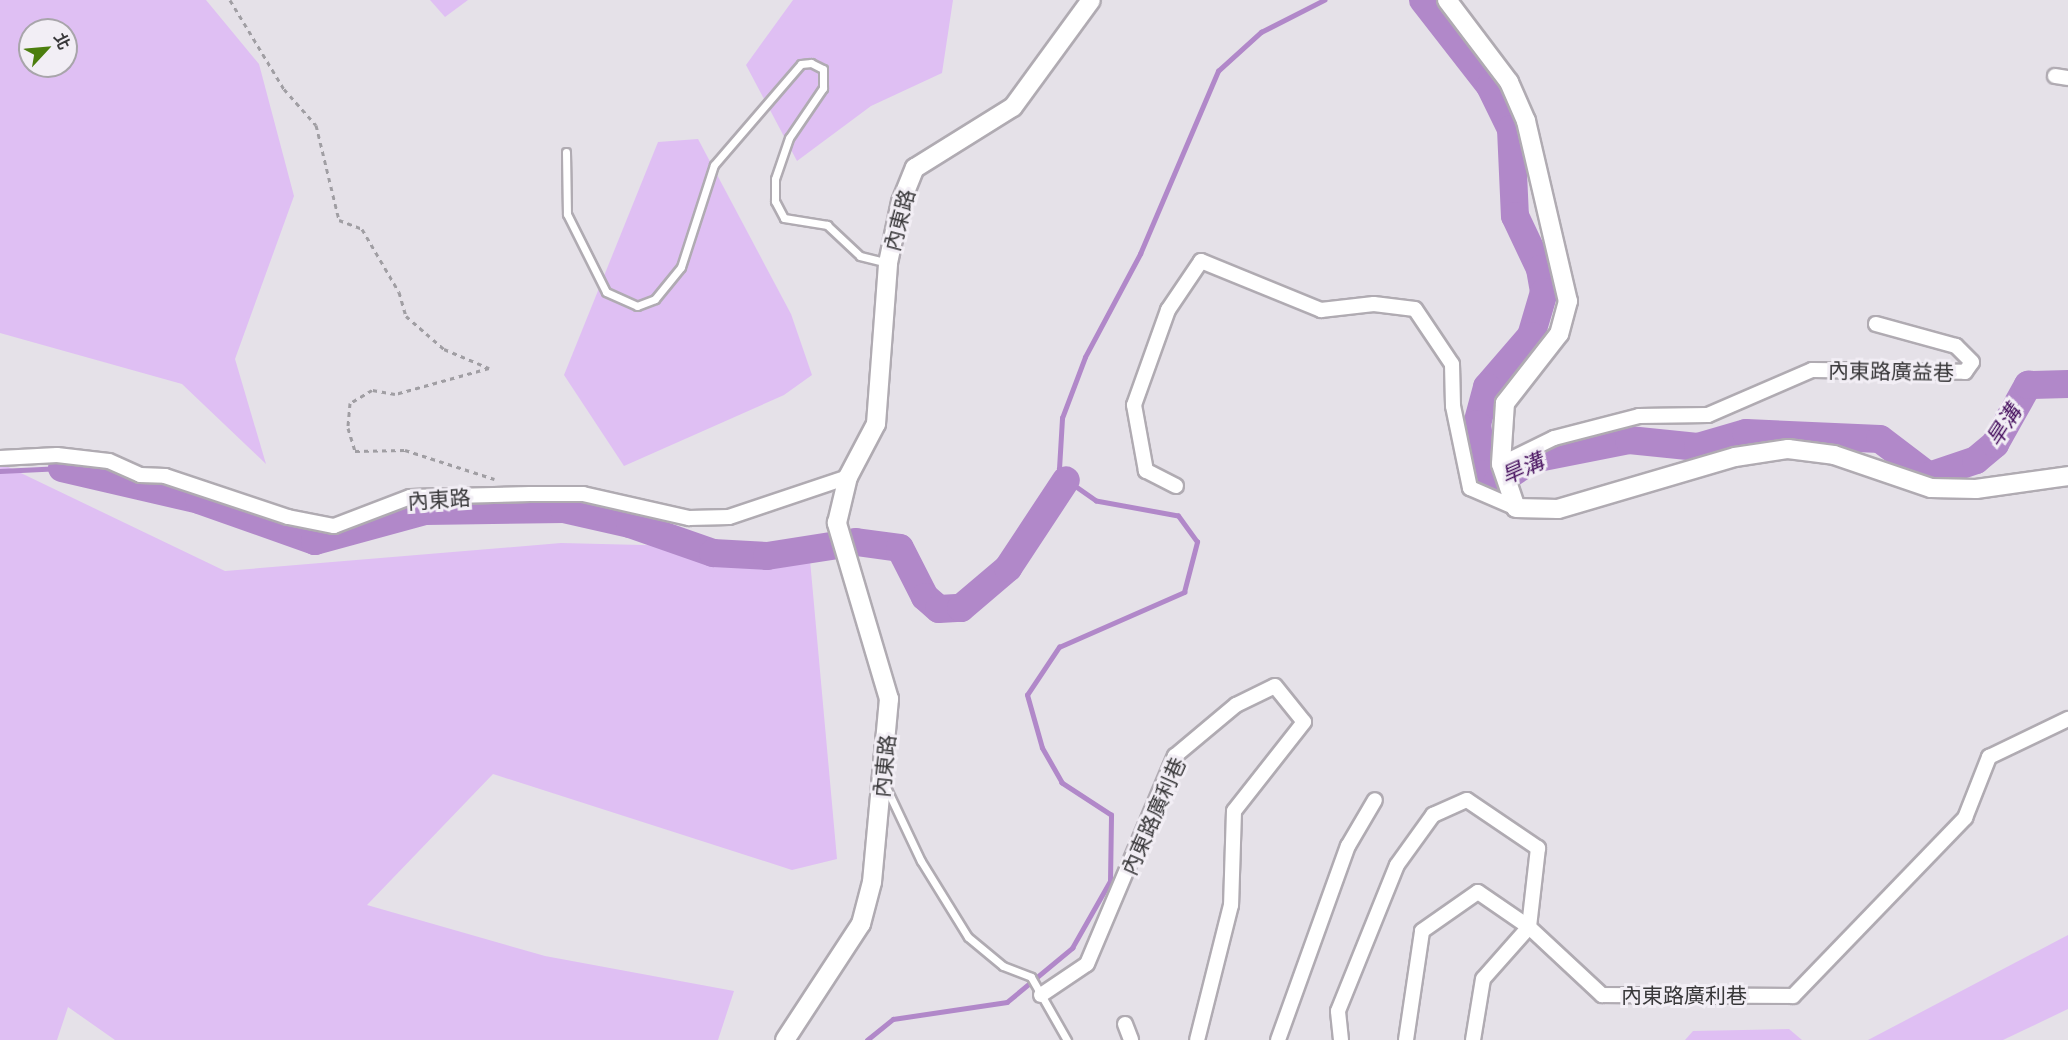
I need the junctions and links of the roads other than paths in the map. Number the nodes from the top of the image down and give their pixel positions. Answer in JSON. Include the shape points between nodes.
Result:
{"nodes":[{"id":1,"x":1091,"y":0,"type":"edge"},
{"id":2,"x":1447,"y":0,"type":"edge"},
{"id":3,"x":566,"y":152,"type":"dead end"},
{"id":4,"x":888,"y":264,"type":"junction"},
{"id":5,"x":1876,"y":324,"type":"dead end"},
{"id":6,"x":0,"y":458,"type":"edge"},
{"id":7,"x":1501,"y":464,"type":"junction"},
{"id":8,"x":2068,"y":476,"type":"edge"},
{"id":9,"x":848,"y":477,"type":"junction"},
{"id":10,"x":1176,"y":486,"type":"dead end"},
{"id":11,"x":1516,"y":508,"type":"junction"},
{"id":12,"x":2068,"y":719,"type":"edge"},
{"id":13,"x":883,"y":781,"type":"junction"},
{"id":14,"x":1375,"y":800,"type":"dead end"},
{"id":15,"x":1529,"y":927,"type":"junction"},
{"id":16,"x":1041,"y":995,"type":"junction"},
{"id":17,"x":1125,"y":1024,"type":"dead end"},
{"id":18,"x":785,"y":1040,"type":"edge"},
{"id":19,"x":1067,"y":1040,"type":"edge"},
{"id":20,"x":1131,"y":1040,"type":"edge"},
{"id":21,"x":1197,"y":1040,"type":"edge"},
{"id":22,"x":1278,"y":1040,"type":"edge"},
{"id":23,"x":1341,"y":1040,"type":"edge"},
{"id":24,"x":1406,"y":1040,"type":"edge"},
{"id":25,"x":1473,"y":1040,"type":"edge"}],
"edges":[{"from":1,"to":4,"type":"street","name":"內東路","via":[[1013,107],[915,168],[901,202]]},
{"from":2,"to":7,"type":"street","via":[[1509,82],[1526,121],[1568,301],[1559,334],[1505,403]]},
{"from":3,"to":4,"type":"lane","via":[[567,214],[606,292],[637,306],[655,299],[681,267],[714,165],[801,64],[811,63],[823,69],[823,88],[789,138],[775,179],[775,201],[784,218],[827,225],[860,256]]},
{"from":4,"to":9,"type":"street","name":"內東路","via":[[876,424]]},
{"from":5,"to":7,"type":"street","name":"內東路廣益巷","via":[[1956,346],[1972,362],[1965,372],[1812,370],[1708,415],[1640,416],[1554,438]]},
{"from":6,"to":9,"type":"street","name":"內東路","via":[[109,461],[140,475],[165,476],[288,517],[334,526],[410,497],[583,494],[689,518],[729,517]]},
{"from":7,"to":11,"type":"street"},
{"from":8,"to":11,"type":"street","via":[[1976,489],[1931,488],[1834,455],[1788,449],[1735,457],[1558,509]]},
{"from":9,"to":13,"type":"street","name":"內東路","via":[[838,503],[838,531],[885,671],[889,699]]},
{"from":10,"to":11,"type":"street","via":[[1146,471],[1134,405],[1168,310],[1201,261],[1321,310],[1374,304],[1420,313],[1452,364],[1452,406],[1466,478],[1478,496]]},
{"from":12,"to":15,"type":"street","name":"內東路廣利巷","via":[[1989,757],[1965,818],[1793,996],[1602,995]]},
{"from":13,"to":16,"type":"lane","via":[[921,861],[968,937],[1003,966],[1031,976]]},
{"from":13,"to":18,"type":"street","name":"內東路","via":[[872,882],[861,924]]},
{"from":14,"to":22,"type":"street","via":[[1348,846]]},
{"from":15,"to":23,"type":"street","via":[[1538,848],[1467,800],[1442,809],[1397,866],[1338,1011]]},
{"from":15,"to":24,"type":"street","name":"內東路廣利巷","via":[[1478,892],[1422,931]]},
{"from":15,"to":25,"type":"street","via":[[1483,979]]},
{"from":16,"to":19,"type":"lane"},
{"from":16,"to":21,"type":"street","name":"內東路廣利巷","via":[[1088,964],[1175,756],[1236,705],[1275,686],[1304,722],[1234,810],[1231,905]]},
{"from":17,"to":20,"type":"street"}]}
